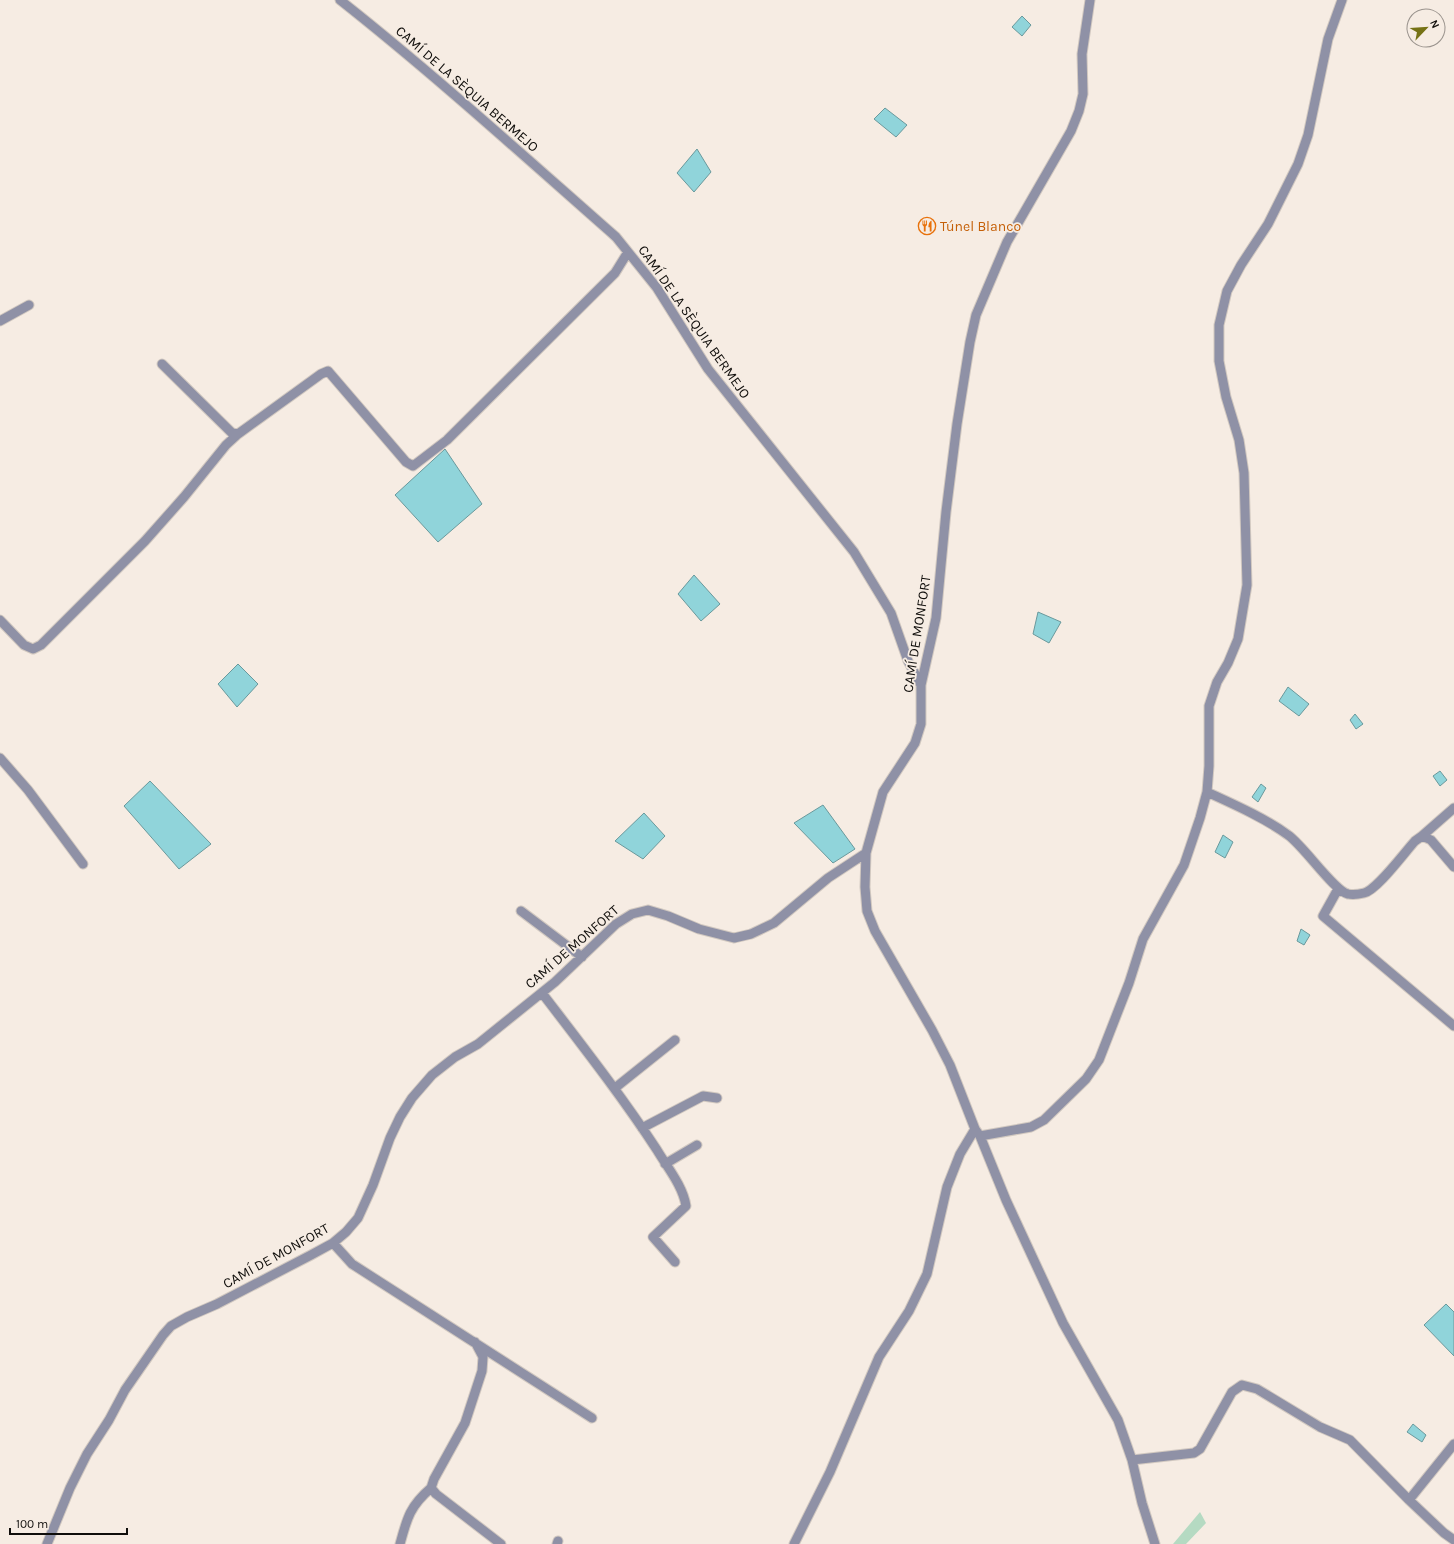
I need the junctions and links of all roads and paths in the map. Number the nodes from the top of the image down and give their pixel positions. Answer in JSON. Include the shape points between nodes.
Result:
{"nodes":[{"id":1,"x":340,"y":0,"type":"edge"},
{"id":2,"x":1090,"y":0,"type":"edge"},
{"id":3,"x":1342,"y":0,"type":"edge"},
{"id":4,"x":628,"y":252,"type":"junction"},
{"id":5,"x":29,"y":305,"type":"dead end"},
{"id":6,"x":0,"y":321,"type":"edge"},
{"id":7,"x":162,"y":364,"type":"dead end"},
{"id":8,"x":238,"y":434,"type":"junction"},
{"id":9,"x":0,"y":620,"type":"edge"},
{"id":10,"x":921,"y":685,"type":"junction"},
{"id":11,"x":0,"y":758,"type":"edge"},
{"id":12,"x":1207,"y":792,"type":"junction"},
{"id":13,"x":1454,"y":808,"type":"edge"},
{"id":14,"x":1422,"y":836,"type":"junction"},
{"id":15,"x":866,"y":853,"type":"junction"},
{"id":16,"x":83,"y":864,"type":"dead end"},
{"id":17,"x":1454,"y":867,"type":"edge"},
{"id":18,"x":1338,"y":889,"type":"junction"},
{"id":19,"x":521,"y":911,"type":"dead end"},
{"id":20,"x":582,"y":957,"type":"junction"},
{"id":21,"x":542,"y":993,"type":"junction"},
{"id":22,"x":1454,"y":1026,"type":"edge"},
{"id":23,"x":675,"y":1040,"type":"dead end"},
{"id":24,"x":615,"y":1088,"type":"junction"},
{"id":25,"x":717,"y":1098,"type":"dead end"},
{"id":26,"x":642,"y":1128,"type":"junction"},
{"id":27,"x":977,"y":1133,"type":"junction"},
{"id":28,"x":697,"y":1145,"type":"dead end"},
{"id":29,"x":665,"y":1164,"type":"junction"},
{"id":30,"x":333,"y":1243,"type":"junction"},
{"id":31,"x":675,"y":1262,"type":"dead end"},
{"id":32,"x":474,"y":1342,"type":"junction"},
{"id":33,"x":592,"y":1418,"type":"dead end"},
{"id":34,"x":1454,"y":1444,"type":"edge"},
{"id":35,"x":1132,"y":1460,"type":"junction"},
{"id":36,"x":431,"y":1488,"type":"junction"},
{"id":37,"x":1409,"y":1500,"type":"junction"},
{"id":38,"x":1454,"y":1540,"type":"edge"},
{"id":39,"x":47,"y":1544,"type":"edge"},
{"id":40,"x":400,"y":1544,"type":"edge"},
{"id":41,"x":501,"y":1544,"type":"edge"},
{"id":42,"x":794,"y":1544,"type":"edge"},
{"id":43,"x":1155,"y":1544,"type":"edge"}],
"edges":[{"from":1,"to":4,"type":"street","name":"CAMÍ DE LA SÈQUIA BERMEJO","via":[[466,105],[616,237]]},
{"from":2,"to":10,"type":"street","name":"CAMÍ DE MONFORT","via":[[1082,54],[1083,94],[1079,112],[1071,131],[1007,242],[976,315],[957,424],[936,618]]},
{"from":3,"to":12,"type":"street","via":[[1328,40],[1308,135],[1298,164],[1268,224],[1227,291],[1219,325],[1219,361],[1226,397],[1239,440],[1244,473],[1247,585],[1238,639],[1217,682],[1209,706]]},
{"from":4,"to":8,"type":"street","via":[[615,273],[447,440],[413,466],[406,462],[328,371]]},
{"from":4,"to":10,"type":"street","name":"CAMÍ DE LA SÈQUIA BERMEJO","via":[[657,288],[708,369],[854,552],[891,613],[908,661]]},
{"from":5,"to":6,"type":"street"},
{"from":7,"to":8,"type":"street","via":[[232,433]]},
{"from":8,"to":9,"type":"street","via":[[145,541],[41,646],[33,649],[24,645]]},
{"from":10,"to":15,"type":"street","name":"CAMÍ DE MONFORT","via":[[921,724],[915,743],[883,792]]},
{"from":11,"to":16,"type":"street","via":[[28,790]]},
{"from":12,"to":18,"type":"street","via":[[1246,810],[1288,835],[1305,850]]},
{"from":12,"to":27,"type":"street","via":[[1184,865],[1143,939],[1099,1060],[1086,1079],[1044,1120],[1031,1127]]},
{"from":13,"to":14,"type":"street"},
{"from":14,"to":17,"type":"street","via":[[1431,840]]},
{"from":14,"to":18,"type":"street","via":[[1375,886],[1365,893],[1349,894]]},
{"from":15,"to":20,"type":"street","name":"CAMÍ DE MONFORT","via":[[828,878],[774,923],[751,934],[734,938],[721,936],[648,910],[632,914],[616,924]]},
{"from":15,"to":27,"type":"street","via":[[867,911],[875,931],[950,1065]]},
{"from":18,"to":22,"type":"street","via":[[1323,916]]},
{"from":19,"to":20,"type":"street"},
{"from":20,"to":21,"type":"street","name":"CAMÍ DE MONFORT"},
{"from":21,"to":24,"type":"street"},
{"from":21,"to":30,"type":"street","name":"CAMÍ DE MONFORT","via":[[478,1044],[455,1057],[432,1075],[412,1098],[390,1138],[358,1218]]},
{"from":23,"to":24,"type":"street"},
{"from":24,"to":26,"type":"street"},
{"from":25,"to":26,"type":"street","via":[[703,1096]]},
{"from":26,"to":29,"type":"street"},
{"from":27,"to":35,"type":"street","via":[[1063,1323],[1118,1420]]},
{"from":27,"to":42,"type":"street","via":[[960,1154],[947,1187],[927,1274],[879,1357],[830,1472]]},
{"from":28,"to":29,"type":"street"},
{"from":29,"to":31,"type":"street","via":[[684,1196],[686,1206],[653,1237]]},
{"from":30,"to":32,"type":"street","via":[[352,1264]]},
{"from":30,"to":39,"type":"street","name":"CAMÍ DE MONFORT","via":[[171,1326],[145,1359],[87,1454]]},
{"from":32,"to":33,"type":"street"},
{"from":32,"to":36,"type":"street","via":[[482,1357],[482,1371],[465,1423]]},
{"from":34,"to":37,"type":"street"},
{"from":35,"to":37,"type":"street","via":[[1194,1453],[1200,1449],[1232,1392],[1242,1385],[1257,1388],[1320,1427],[1350,1440]]},
{"from":35,"to":43,"type":"street"},
{"from":36,"to":40,"type":"street","via":[[419,1498],[408,1515]]},
{"from":36,"to":41,"type":"street"},
{"from":37,"to":38,"type":"street"}]}
